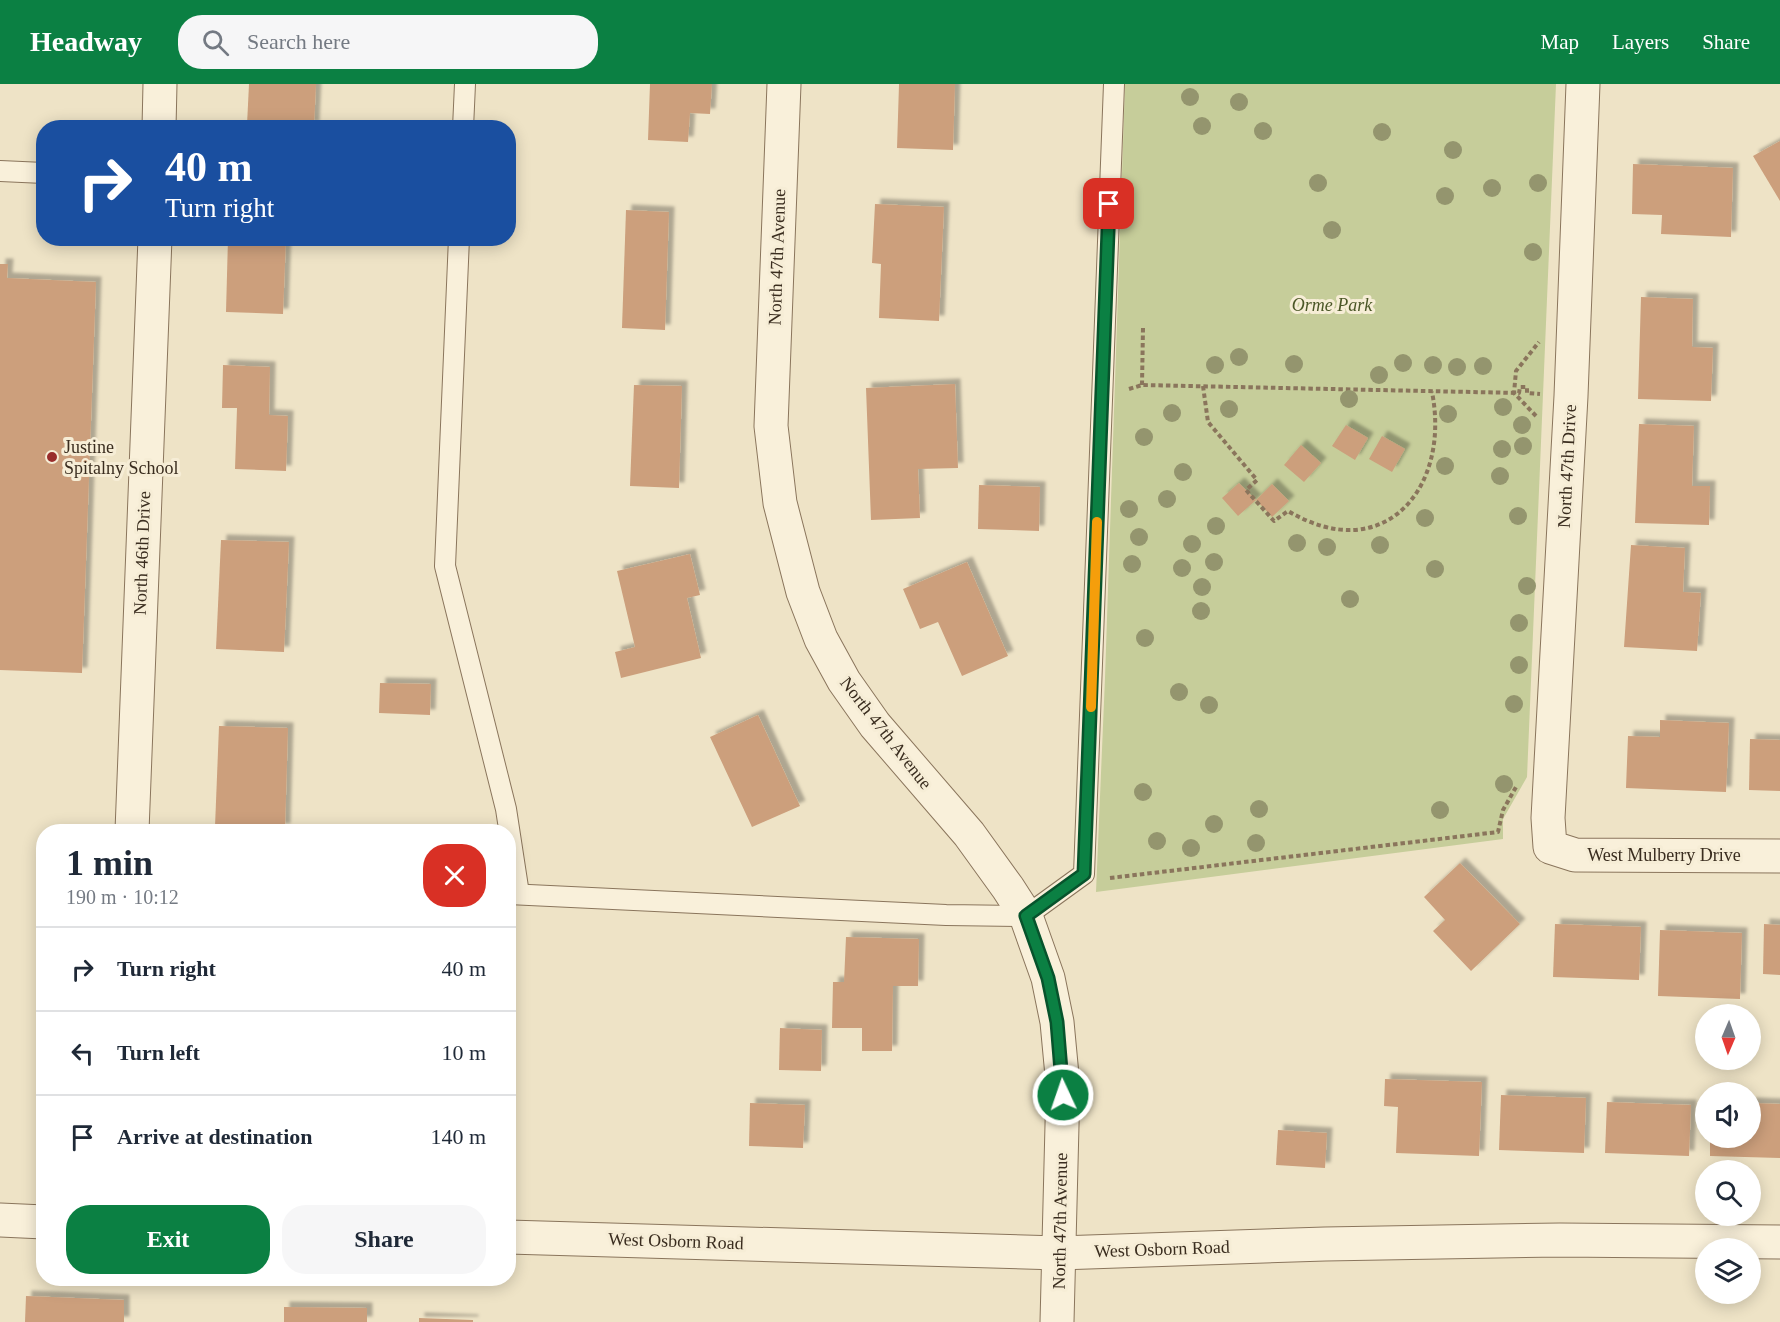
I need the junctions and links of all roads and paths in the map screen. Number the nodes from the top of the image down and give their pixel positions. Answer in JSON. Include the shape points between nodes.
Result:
{"nodes":[{"id":1,"x":160,"y":84,"type":"edge"},
{"id":2,"x":465,"y":84,"type":"edge"},
{"id":3,"x":784,"y":84,"type":"edge"},
{"id":4,"x":1114,"y":84,"type":"edge"},
{"id":5,"x":1583,"y":84,"type":"edge"},
{"id":6,"x":159,"y":120,"type":"edge"},
{"id":7,"x":464,"y":120,"type":"edge"},
{"id":8,"x":0,"y":171,"type":"edge"},
{"id":9,"x":36,"y":172,"type":"edge"},
{"id":10,"x":154,"y":246,"type":"edge"},
{"id":11,"x":459,"y":246,"type":"edge"},
{"id":12,"x":1143,"y":328,"type":"dead end"},
{"id":13,"x":1540,"y":341,"type":"dead end"},
{"id":14,"x":1142,"y":385,"type":"junction"},
{"id":15,"x":1203,"y":387,"type":"junction"},
{"id":16,"x":1128,"y":389,"type":"dead end"},
{"id":17,"x":1432,"y":392,"type":"junction"},
{"id":18,"x":1514,"y":393,"type":"junction"},
{"id":19,"x":1571,"y":396,"type":"junction"},
{"id":20,"x":1536,"y":427,"type":"dead end"},
{"id":21,"x":1516,"y":776,"type":"dead end"},
{"id":22,"x":132,"y":824,"type":"edge"},
{"id":23,"x":507,"y":824,"type":"edge"},
{"id":24,"x":1550,"y":847,"type":"joint"},
{"id":25,"x":1780,"y":856,"type":"edge"},
{"id":26,"x":1103,"y":879,"type":"dead end"},
{"id":27,"x":516,"y":894,"type":"edge"},
{"id":28,"x":1026,"y":916,"type":"junction"},
{"id":29,"x":0,"y":1220,"type":"edge"},
{"id":30,"x":36,"y":1222,"type":"edge"},
{"id":31,"x":516,"y":1236,"type":"edge"},
{"id":32,"x":1780,"y":1242,"type":"edge"},
{"id":33,"x":1059,"y":1252,"type":"junction"},
{"id":34,"x":1057,"y":1322,"type":"edge"}],
"edges":[{"from":1,"to":6,"type":"street"},
{"from":2,"to":7,"type":"lane"},
{"from":3,"to":28,"type":"street","name":"North 47th Avenue","via":[[771,426],[780,503],[802,592],[844,681],[875,725],[969,834]]},
{"from":4,"to":28,"type":"lane","via":[[1084,874]]},
{"from":5,"to":19,"type":"street","name":"North 47th Drive"},
{"from":8,"to":9,"type":"lane"},
{"from":10,"to":22,"type":"street","name":"North 46th Drive"},
{"from":11,"to":23,"type":"lane","via":[[445,566]]},
{"from":12,"to":14,"type":"path"},
{"from":13,"to":18,"type":"path","via":[[1516,371]]},
{"from":14,"to":15,"type":"path"},
{"from":14,"to":16,"type":"path"},
{"from":15,"to":17,"type":"path"},
{"from":15,"to":17,"type":"path","via":[[1208,423],[1257,480],[1246,490],[1274,522],[1288,511],[1329,529],[1353,530],[1376,526],[1394,517],[1419,490],[1429,469],[1436,430]]},
{"from":17,"to":18,"type":"path"},
{"from":18,"to":19,"type":"path","via":[[1527,387],[1527,393]]},
{"from":18,"to":20,"type":"path","via":[[1536,416]]},
{"from":19,"to":24,"type":"street","name":"North 47th Drive","via":[[1548,818]]},
{"from":21,"to":26,"type":"path","via":[[1516,787],[1503,810],[1498,832]]},
{"from":24,"to":25,"type":"street","name":"West Mulberry Drive","via":[[1575,855]]},
{"from":27,"to":28,"type":"lane"},
{"from":28,"to":33,"type":"street","name":"North 47th Avenue","via":[[1048,978],[1058,1033],[1063,1086]]},
{"from":29,"to":30,"type":"street"},
{"from":31,"to":33,"type":"street","name":"West Osborn Road"},
{"from":32,"to":33,"type":"street","name":"West Osborn Road","via":[[1549,1240]]},
{"from":33,"to":34,"type":"street","name":"North 47th Avenue"}]}
